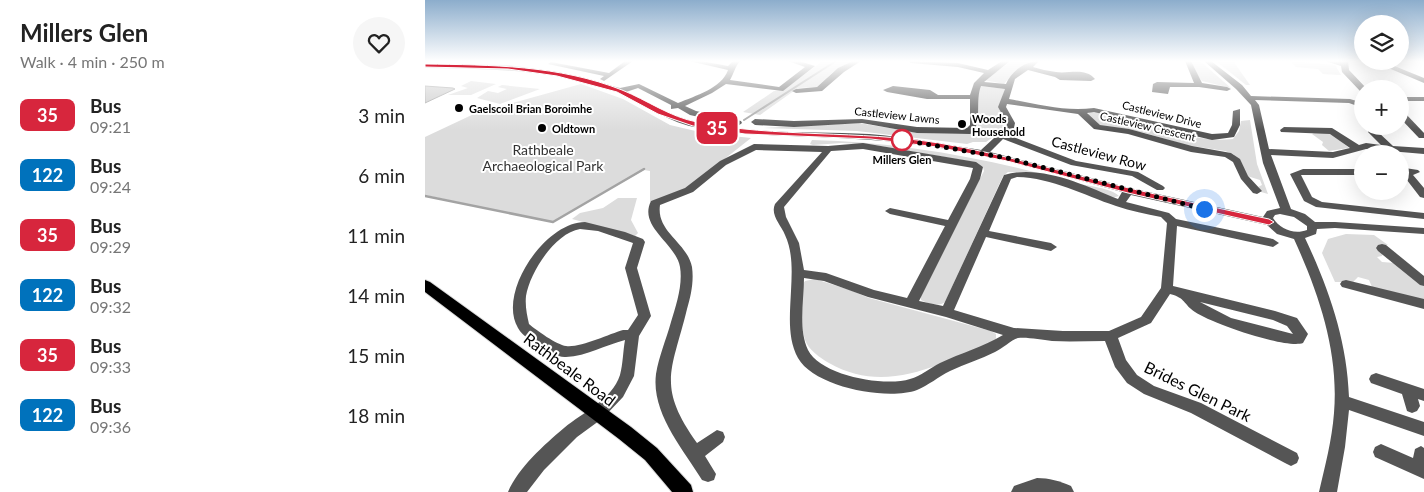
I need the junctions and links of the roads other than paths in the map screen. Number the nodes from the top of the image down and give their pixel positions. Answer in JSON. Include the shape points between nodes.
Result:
{"nodes":[{"id":1,"x":598,"y":84,"type":"edge"},
{"id":2,"x":719,"y":84,"type":"edge"},
{"id":3,"x":744,"y":84,"type":"edge"},
{"id":4,"x":787,"y":84,"type":"edge"},
{"id":5,"x":824,"y":84,"type":"edge"},
{"id":6,"x":978,"y":84,"type":"edge"},
{"id":7,"x":985,"y":84,"type":"edge"},
{"id":8,"x":1010,"y":84,"type":"edge"},
{"id":9,"x":1199,"y":84,"type":"joint"},
{"id":10,"x":1234,"y":84,"type":"edge"},
{"id":11,"x":1167,"y":85,"type":"dead end"},
{"id":12,"x":1009,"y":87,"type":"junction"},
{"id":13,"x":1227,"y":89,"type":"dead end"},
{"id":14,"x":619,"y":91,"type":"junction"},
{"id":15,"x":796,"y":91,"type":"dead end"},
{"id":16,"x":935,"y":96,"type":"junction"},
{"id":17,"x":972,"y":97,"type":"junction"},
{"id":18,"x":1250,"y":98,"type":"junction"},
{"id":19,"x":1409,"y":99,"type":"edge"},
{"id":20,"x":1424,"y":99,"type":"edge"},
{"id":21,"x":1004,"y":100,"type":"junction"},
{"id":22,"x":1354,"y":104,"type":"edge"},
{"id":23,"x":677,"y":106,"type":"junction"},
{"id":24,"x":661,"y":112,"type":"junction"},
{"id":25,"x":1081,"y":112,"type":"junction"},
{"id":26,"x":1249,"y":118,"type":"dead end"},
{"id":27,"x":734,"y":121,"type":"dead end"},
{"id":28,"x":1409,"y":121,"type":"edge"},
{"id":29,"x":755,"y":122,"type":"dead end"},
{"id":30,"x":1284,"y":130,"type":"dead end"},
{"id":31,"x":807,"y":134,"type":"junction"},
{"id":32,"x":1375,"y":135,"type":"edge"},
{"id":33,"x":1002,"y":136,"type":"junction"},
{"id":34,"x":1423,"y":136,"type":"edge"},
{"id":35,"x":1387,"y":145,"type":"edge"},
{"id":36,"x":1354,"y":146,"type":"edge"},
{"id":37,"x":800,"y":149,"type":"junction"},
{"id":38,"x":828,"y":149,"type":"junction"},
{"id":39,"x":1354,"y":149,"type":"edge"},
{"id":40,"x":1421,"y":151,"type":"edge"},
{"id":41,"x":1267,"y":152,"type":"junction"},
{"id":42,"x":984,"y":153,"type":"junction"},
{"id":43,"x":1291,"y":155,"type":"junction"},
{"id":44,"x":1303,"y":172,"type":"junction"},
{"id":45,"x":1354,"y":172,"type":"edge"},
{"id":46,"x":1409,"y":175,"type":"edge"},
{"id":47,"x":1256,"y":186,"type":"dead end"},
{"id":48,"x":1420,"y":186,"type":"edge"},
{"id":49,"x":1160,"y":188,"type":"dead end"},
{"id":50,"x":1128,"y":191,"type":"junction"},
{"id":51,"x":1424,"y":195,"type":"edge"},
{"id":52,"x":1120,"y":204,"type":"junction"},
{"id":53,"x":890,"y":211,"type":"dead end"},
{"id":54,"x":1286,"y":211,"type":"junction"},
{"id":55,"x":1424,"y":216,"type":"edge"},
{"id":56,"x":1172,"y":222,"type":"junction"},
{"id":57,"x":1269,"y":222,"type":"junction"},
{"id":58,"x":951,"y":224,"type":"junction"},
{"id":59,"x":1312,"y":226,"type":"junction"},
{"id":60,"x":1424,"y":231,"type":"edge"},
{"id":61,"x":983,"y":233,"type":"junction"},
{"id":62,"x":1298,"y":236,"type":"junction"},
{"id":63,"x":1266,"y":240,"type":"dead end"},
{"id":64,"x":1051,"y":246,"type":"dead end"},
{"id":65,"x":1381,"y":254,"type":"dead end"},
{"id":66,"x":799,"y":273,"type":"junction"},
{"id":67,"x":1424,"y":282,"type":"edge"},
{"id":68,"x":1346,"y":284,"type":"dead end"},
{"id":69,"x":425,"y":285,"type":"edge"},
{"id":70,"x":1167,"y":289,"type":"junction"},
{"id":71,"x":1185,"y":294,"type":"junction"},
{"id":72,"x":911,"y":303,"type":"junction"},
{"id":73,"x":1424,"y":304,"type":"edge"},
{"id":74,"x":947,"y":312,"type":"junction"},
{"id":75,"x":1014,"y":333,"type":"junction"},
{"id":76,"x":632,"y":335,"type":"junction"},
{"id":77,"x":1110,"y":336,"type":"junction"},
{"id":78,"x":1375,"y":379,"type":"dead end"},
{"id":79,"x":1409,"y":390,"type":"junction"},
{"id":80,"x":1424,"y":395,"type":"edge"},
{"id":81,"x":1342,"y":401,"type":"junction"},
{"id":82,"x":1412,"y":406,"type":"dead end"},
{"id":83,"x":598,"y":414,"type":"junction"},
{"id":84,"x":1424,"y":429,"type":"edge"},
{"id":85,"x":717,"y":437,"type":"dead end"},
{"id":86,"x":1381,"y":452,"type":"dead end"},
{"id":87,"x":695,"y":454,"type":"junction"},
{"id":88,"x":1291,"y":458,"type":"dead end"},
{"id":89,"x":1423,"y":465,"type":"edge"},
{"id":90,"x":708,"y":474,"type":"dead end"},
{"id":91,"x":517,"y":492,"type":"edge"},
{"id":92,"x":684,"y":492,"type":"edge"},
{"id":93,"x":1020,"y":492,"type":"edge"},
{"id":94,"x":1065,"y":492,"type":"edge"},
{"id":95,"x":1328,"y":492,"type":"edge"}],
"edges":[{"from":1,"to":14,"type":"street"},
{"from":2,"to":23,"type":"street"},
{"from":3,"to":4,"type":"street","via":[[780,89]]},
{"from":5,"to":15,"type":"street","via":[[819,89]]},
{"from":6,"to":17,"type":"street"},
{"from":7,"to":12,"type":"street"},
{"from":8,"to":12,"type":"street"},
{"from":9,"to":11,"type":"street"},
{"from":9,"to":13,"type":"street"},
{"from":10,"to":18,"type":"street"},
{"from":12,"to":21,"type":"street"},
{"from":14,"to":23,"type":"street","via":[[639,86]]},
{"from":14,"to":24,"type":"street"},
{"from":16,"to":16,"type":"street","via":[[927,97],[887,90],[930,92]]},
{"from":16,"to":17,"type":"street"},
{"from":17,"to":29,"type":"street","name":"Castleview Lawns","via":[[974,126],[970,131],[931,131],[861,121]]},
{"from":18,"to":22,"type":"street"},
{"from":18,"to":41,"type":"street","via":[[1259,114]]},
{"from":19,"to":20,"type":"street"},
{"from":21,"to":25,"type":"street","name":"Castleview Drive"},
{"from":21,"to":33,"type":"street","via":[[1002,107],[1011,123]]},
{"from":23,"to":24,"type":"street"},
{"from":23,"to":27,"type":"street"},
{"from":24,"to":31,"type":"street","via":[[693,124],[721,129]]},
{"from":25,"to":26,"type":"street","name":"Castleview Drive","via":[[1094,110],[1223,138],[1231,135],[1237,114]]},
{"from":25,"to":47,"type":"street","name":"Castleview Crescent","via":[[1097,127],[1228,155],[1237,161]]},
{"from":28,"to":34,"type":"street"},
{"from":30,"to":36,"type":"street","via":[[1332,131]]},
{"from":31,"to":37,"type":"street"},
{"from":31,"to":42,"type":"street","via":[[903,140]]},
{"from":32,"to":35,"type":"street"},
{"from":33,"to":42,"type":"street"},
{"from":33,"to":49,"type":"street","name":"Castleview Row","via":[[1075,163],[1135,174],[1142,181]]},
{"from":34,"to":40,"type":"street","via":[[1412,140]]},
{"from":37,"to":38,"type":"street"},
{"from":37,"to":87,"type":"street","via":[[763,147],[744,151],[689,190],[655,203],[653,210],[657,226],[682,254],[687,266],[682,305],[663,380],[669,412]]},
{"from":38,"to":58,"type":"street","via":[[842,146],[880,148],[978,167]]},
{"from":38,"to":66,"type":"street","via":[[779,206],[778,212],[796,249]]},
{"from":39,"to":43,"type":"street","via":[[1333,155]]},
{"from":41,"to":43,"type":"street"},
{"from":41,"to":54,"type":"street"},
{"from":42,"to":50,"type":"street"},
{"from":43,"to":44,"type":"street"},
{"from":44,"to":45,"type":"street"},
{"from":44,"to":55,"type":"street","via":[[1295,174],[1308,199],[1313,202]]},
{"from":46,"to":48,"type":"street"},
{"from":48,"to":51,"type":"street"},
{"from":50,"to":52,"type":"street"},
{"from":50,"to":57,"type":"street"},
{"from":52,"to":56,"type":"street","via":[[1165,215]]},
{"from":52,"to":61,"type":"street","via":[[1058,182],[1012,174],[1007,177]]},
{"from":53,"to":58,"type":"street"},
{"from":54,"to":57,"type":"street","via":[[1271,213]]},
{"from":54,"to":59,"type":"street","via":[[1299,215]]},
{"from":56,"to":63,"type":"street"},
{"from":56,"to":70,"type":"street"},
{"from":57,"to":62,"type":"street"},
{"from":58,"to":72,"type":"street"},
{"from":59,"to":60,"type":"street"},
{"from":59,"to":62,"type":"street","via":[[1309,234]]},
{"from":61,"to":64,"type":"street"},
{"from":61,"to":74,"type":"street"},
{"from":62,"to":81,"type":"street","via":[[1334,328]]},
{"from":65,"to":67,"type":"street","via":[[1394,258]]},
{"from":66,"to":72,"type":"street","via":[[826,277],[872,294]]},
{"from":66,"to":75,"type":"street","via":[[798,317],[800,345],[805,358],[831,376],[846,381],[865,386],[912,386],[944,368],[1003,343]]},
{"from":68,"to":73,"type":"street","via":[[1364,285]]},
{"from":69,"to":83,"type":"main road","name":"Rathbeale Road"},
{"from":70,"to":71,"type":"street"},
{"from":70,"to":77,"type":"street","via":[[1146,320]]},
{"from":71,"to":71,"type":"street","via":[[1275,316],[1292,322],[1301,334],[1297,339],[1290,339],[1227,322],[1198,308]]},
{"from":72,"to":74,"type":"street"},
{"from":74,"to":75,"type":"street"},
{"from":75,"to":77,"type":"street"},
{"from":76,"to":76,"type":"street","via":[[645,316],[631,268],[639,242],[591,226],[567,229],[540,255],[528,276],[519,302],[523,326],[564,352]]},
{"from":76,"to":83,"type":"street","via":[[624,384]]},
{"from":77,"to":88,"type":"street","name":"Brides Glen Park","via":[[1120,363],[1132,379],[1149,390],[1196,408]]},
{"from":78,"to":79,"type":"street"},
{"from":79,"to":80,"type":"street"},
{"from":79,"to":82,"type":"street"},
{"from":81,"to":84,"type":"street"},
{"from":81,"to":95,"type":"street"},
{"from":83,"to":91,"type":"street","via":[[571,432],[538,464]]},
{"from":83,"to":92,"type":"main road","name":"Rathbeale Road","via":[[651,454]]},
{"from":85,"to":87,"type":"street"},
{"from":86,"to":89,"type":"street"},
{"from":87,"to":90,"type":"street"},
{"from":93,"to":94,"type":"street","via":[[1047,485]]}]}
